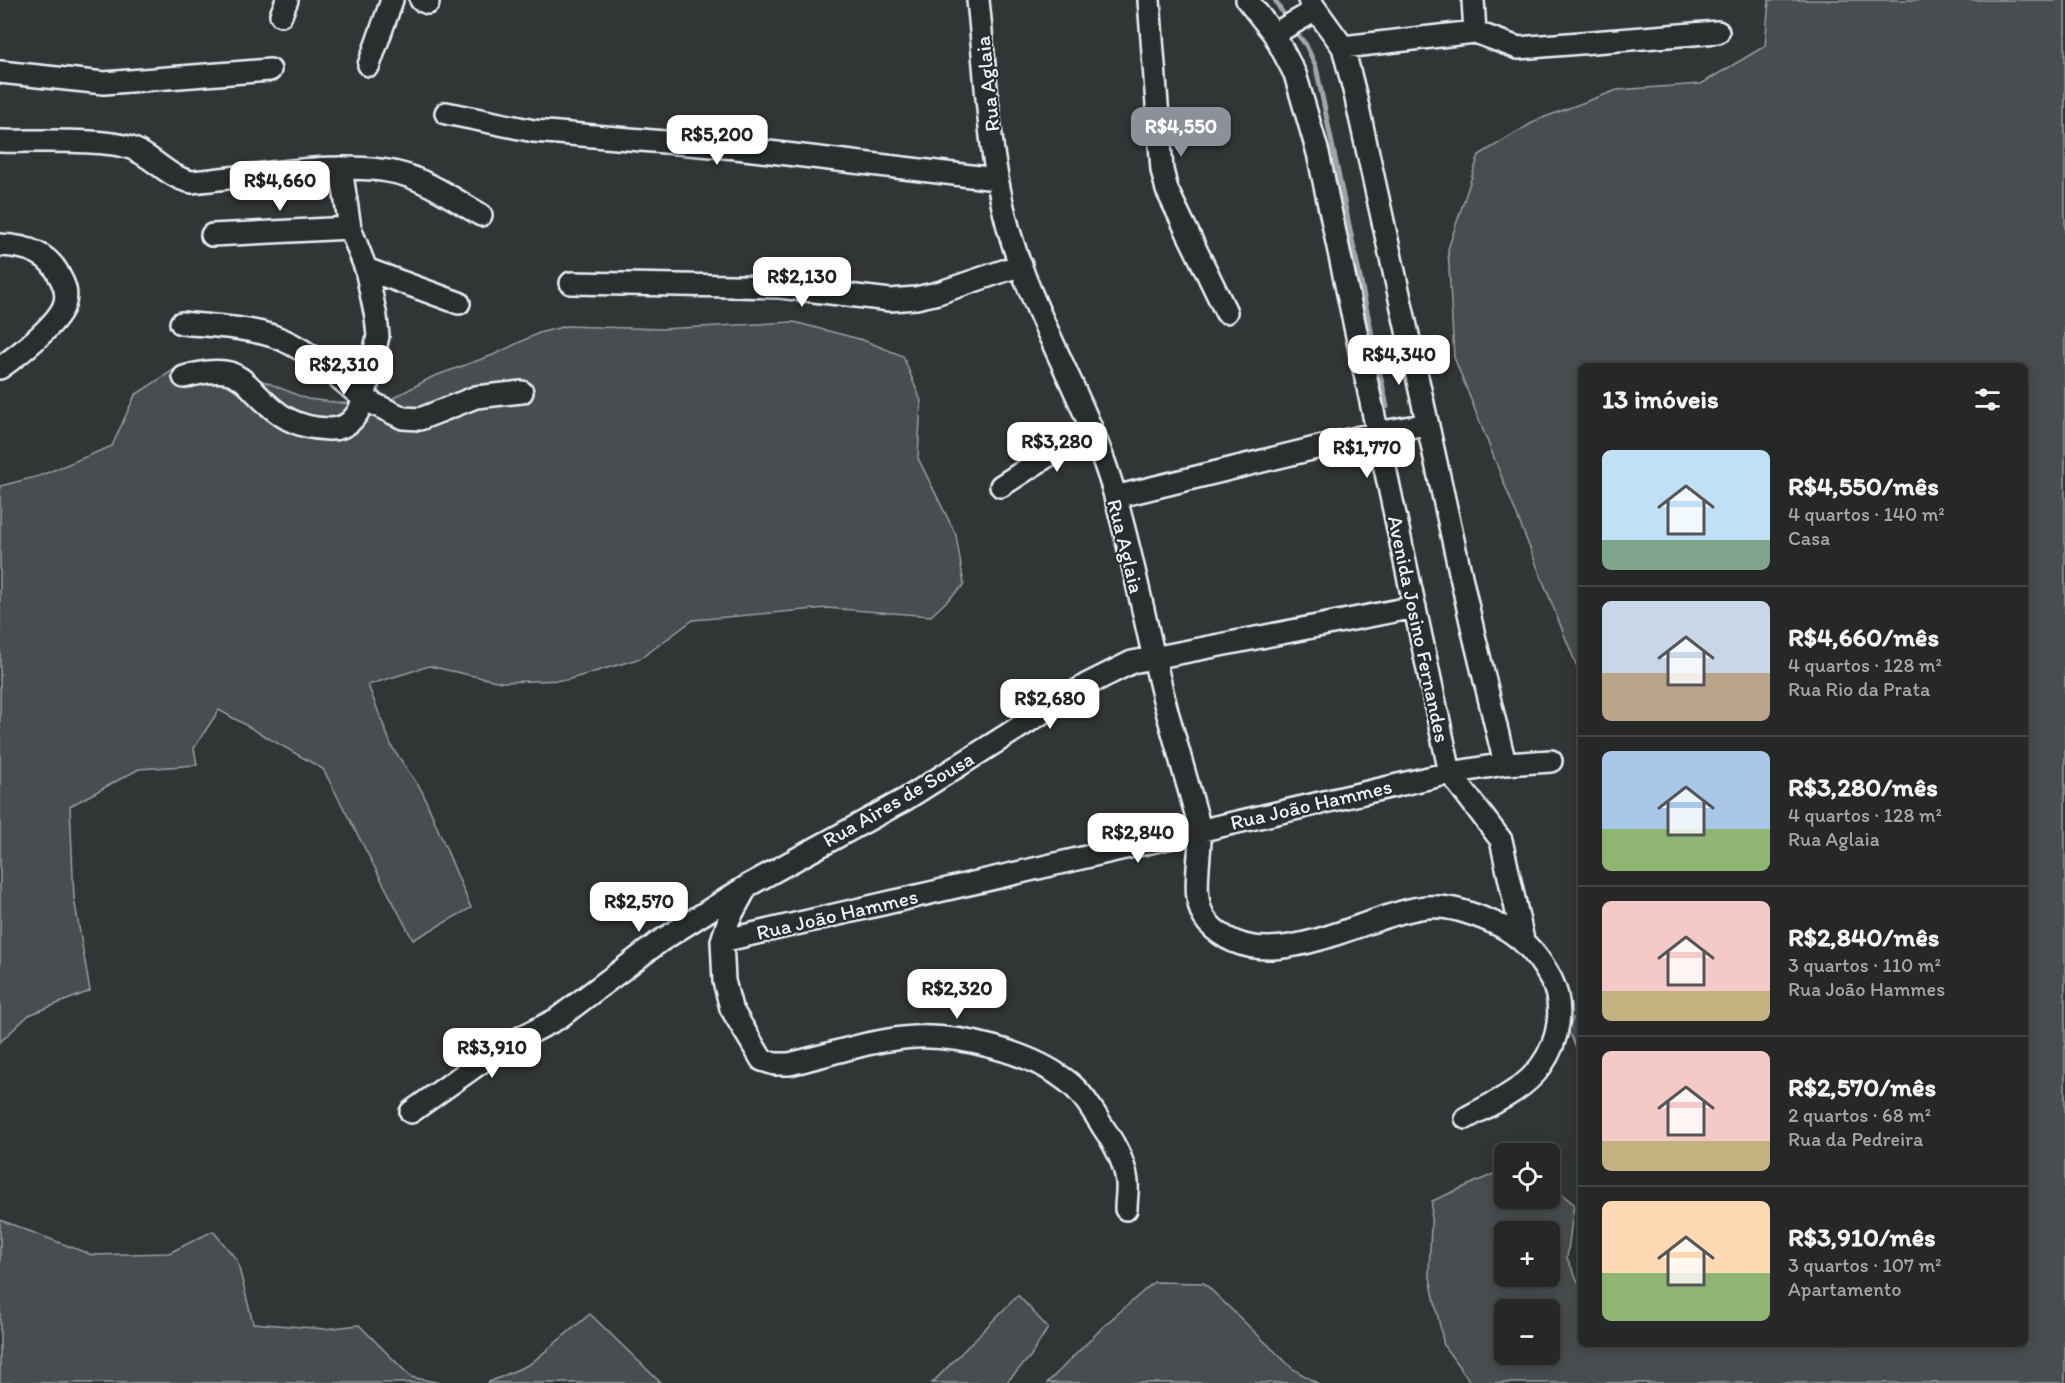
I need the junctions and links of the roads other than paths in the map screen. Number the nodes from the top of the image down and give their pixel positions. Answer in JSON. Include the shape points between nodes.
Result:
{"nodes":[{"id":1,"x":392,"y":0,"type":"edge"},
{"id":2,"x":978,"y":0,"type":"edge"},
{"id":3,"x":1149,"y":0,"type":"edge"},
{"id":4,"x":1247,"y":0,"type":"edge"},
{"id":5,"x":1473,"y":0,"type":"edge"},
{"id":6,"x":1313,"y":5,"type":"edge"},
{"id":7,"x":1284,"y":28,"type":"junction"},
{"id":8,"x":1474,"y":32,"type":"junction"},
{"id":9,"x":1718,"y":32,"type":"dead end"},
{"id":10,"x":1343,"y":47,"type":"junction"},
{"id":11,"x":369,"y":65,"type":"dead end"},
{"id":12,"x":270,"y":70,"type":"dead end"},
{"id":13,"x":0,"y":72,"type":"edge"},
{"id":14,"x":446,"y":113,"type":"dead end"},
{"id":15,"x":0,"y":141,"type":"edge"},
{"id":16,"x":341,"y":168,"type":"junction"},
{"id":17,"x":996,"y":179,"type":"junction"},
{"id":18,"x":481,"y":215,"type":"dead end"},
{"id":19,"x":350,"y":228,"type":"junction"},
{"id":20,"x":212,"y":235,"type":"dead end"},
{"id":21,"x":0,"y":245,"type":"edge"},
{"id":22,"x":1021,"y":265,"type":"junction"},
{"id":23,"x":366,"y":269,"type":"junction"},
{"id":24,"x":571,"y":283,"type":"dead end"},
{"id":25,"x":459,"y":303,"type":"dead end"},
{"id":26,"x":1226,"y":312,"type":"dead end"},
{"id":27,"x":182,"y":323,"type":"dead end"},
{"id":28,"x":0,"y":368,"type":"edge"},
{"id":29,"x":184,"y":377,"type":"dead end"},
{"id":30,"x":522,"y":392,"type":"dead end"},
{"id":31,"x":364,"y":399,"type":"junction"},
{"id":32,"x":1427,"y":424,"type":"junction"},
{"id":33,"x":1091,"y":428,"type":"junction"},
{"id":34,"x":1377,"y":433,"type":"junction"},
{"id":35,"x":1001,"y":486,"type":"dead end"},
{"id":36,"x":1115,"y":497,"type":"junction"},
{"id":37,"x":1415,"y":607,"type":"junction"},
{"id":38,"x":1153,"y":658,"type":"junction"},
{"id":39,"x":1551,"y":761,"type":"dead end"},
{"id":40,"x":1505,"y":764,"type":"junction"},
{"id":41,"x":1450,"y":773,"type":"junction"},
{"id":42,"x":1200,"y":829,"type":"junction"},
{"id":43,"x":747,"y":886,"type":"junction"},
{"id":44,"x":1523,"y":940,"type":"junction"},
{"id":45,"x":722,"y":941,"type":"junction"},
{"id":46,"x":411,"y":1112,"type":"dead end"},
{"id":47,"x":1466,"y":1118,"type":"dead end"},
{"id":48,"x":1126,"y":1209,"type":"dead end"}],
"edges":[{"from":1,"to":11,"type":"street"},
{"from":2,"to":17,"type":"street","name":"Rua Aglaia"},
{"from":3,"to":26,"type":"street","via":[[1162,170],[1167,190]]},
{"from":4,"to":7,"type":"street","name":"Avenida Josino Fernandes"},
{"from":5,"to":8,"type":"street"},
{"from":6,"to":7,"type":"street"},
{"from":6,"to":10,"type":"street"},
{"from":7,"to":34,"type":"street","name":"Avenida Josino Fernandes","via":[[1318,153]]},
{"from":8,"to":9,"type":"street","via":[[1518,48]]},
{"from":8,"to":10,"type":"street"},
{"from":10,"to":32,"type":"street"},
{"from":12,"to":13,"type":"street","via":[[104,83]]},
{"from":14,"to":17,"type":"street","via":[[534,131],[736,148]]},
{"from":15,"to":16,"type":"street","via":[[131,148],[176,177],[192,182]]},
{"from":16,"to":18,"type":"street","via":[[379,169],[407,175]]},
{"from":16,"to":19,"type":"street"},
{"from":17,"to":22,"type":"street","name":"Rua Aglaia"},
{"from":19,"to":20,"type":"street"},
{"from":19,"to":23,"type":"street"},
{"from":21,"to":28,"type":"street","via":[[27,248],[44,255],[57,270],[66,295],[60,313],[18,356]]},
{"from":22,"to":24,"type":"street","via":[[938,293],[890,300],[780,287]]},
{"from":22,"to":33,"type":"street","name":"Rua Aglaia"},
{"from":23,"to":25,"type":"street"},
{"from":23,"to":31,"type":"street","via":[[378,336]]},
{"from":27,"to":31,"type":"street","via":[[274,336],[305,352]]},
{"from":29,"to":31,"type":"street","via":[[201,372],[230,373],[291,423],[308,428],[334,430],[346,426]]},
{"from":30,"to":31,"type":"street","via":[[476,397],[420,419],[403,418]]},
{"from":32,"to":34,"type":"street"},
{"from":32,"to":40,"type":"street"},
{"from":33,"to":35,"type":"street"},
{"from":33,"to":36,"type":"street","name":"Rua Aglaia"},
{"from":34,"to":36,"type":"street"},
{"from":34,"to":37,"type":"street","name":"Avenida Josino Fernandes"},
{"from":36,"to":38,"type":"street","name":"Rua Aglaia"},
{"from":37,"to":38,"type":"street","name":"Rua Aires de Sousa"},
{"from":37,"to":41,"type":"street","name":"Avenida Josino Fernandes"},
{"from":38,"to":42,"type":"street","name":"Rua Aglaia"},
{"from":38,"to":43,"type":"street","name":"Rua Aires de Sousa","via":[[1132,663],[1086,685],[906,799]]},
{"from":39,"to":40,"type":"street","name":"Rua João Hammes"},
{"from":40,"to":41,"type":"street","name":"Rua João Hammes"},
{"from":41,"to":42,"type":"street","name":"Rua João Hammes"},
{"from":41,"to":44,"type":"street","name":"Avenida Josino Fernandes","via":[[1501,840]]},
{"from":42,"to":44,"type":"street","name":"Rua Aglaia","via":[[1198,891],[1204,918],[1216,932],[1238,945],[1306,944],[1428,907],[1465,910],[1505,927]]},
{"from":42,"to":45,"type":"street","name":"Rua João Hammes"},
{"from":43,"to":45,"type":"street"},
{"from":43,"to":46,"type":"street","name":"Rua Aires de Sousa","via":[[659,942],[557,1019],[501,1048]]},
{"from":44,"to":47,"type":"street","via":[[1557,992],[1559,1022],[1553,1045],[1523,1086]]},
{"from":45,"to":48,"type":"street","via":[[724,981],[731,1008],[762,1060],[789,1064],[913,1037],[985,1044],[1016,1054],[1066,1080],[1085,1099],[1114,1143],[1122,1163],[1127,1181]]}]}
